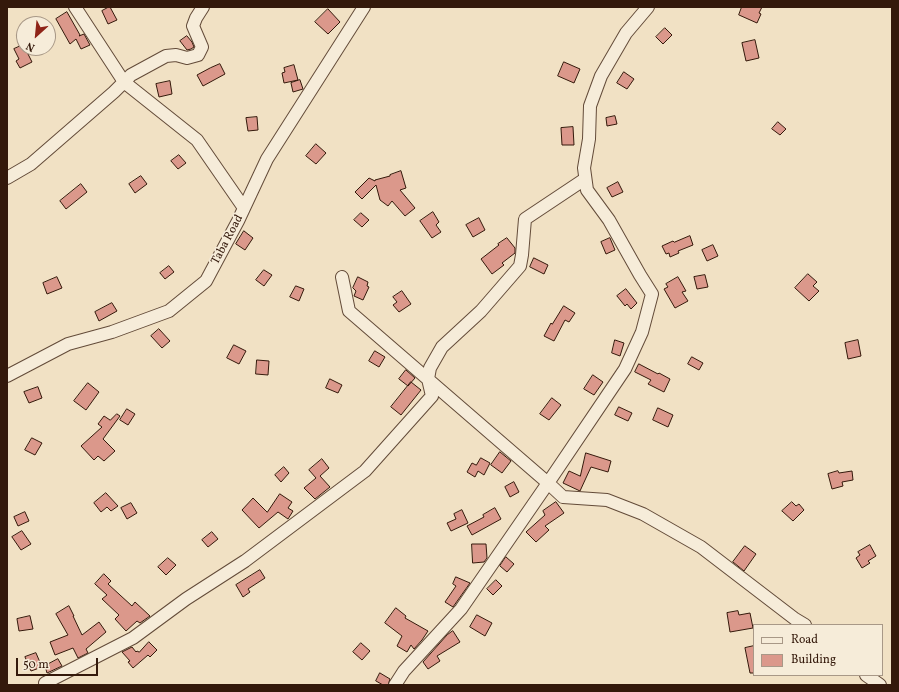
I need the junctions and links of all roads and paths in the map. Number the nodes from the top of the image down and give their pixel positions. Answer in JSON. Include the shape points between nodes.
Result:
{"nodes":[{"id":1,"x":75,"y":7,"type":"edge"},
{"id":2,"x":203,"y":7,"type":"edge"},
{"id":3,"x":364,"y":7,"type":"edge"},
{"id":4,"x":648,"y":7,"type":"edge"},
{"id":5,"x":124,"y":82,"type":"junction"},
{"id":6,"x":7,"y":178,"type":"edge"},
{"id":7,"x":585,"y":179,"type":"junction"},
{"id":8,"x":244,"y":208,"type":"junction"},
{"id":9,"x":342,"y":277,"type":"dead end"},
{"id":10,"x":7,"y":376,"type":"edge"},
{"id":11,"x":428,"y":379,"type":"junction"},
{"id":12,"x":548,"y":483,"type":"junction"},
{"id":13,"x":803,"y":624,"type":"edge"},
{"id":14,"x":867,"y":676,"type":"edge"},
{"id":15,"x":45,"y":683,"type":"dead end"},
{"id":16,"x":395,"y":685,"type":"edge"},
{"id":17,"x":880,"y":685,"type":"edge"}],
"edges":[{"from":1,"to":5,"type":"street"},
{"from":2,"to":5,"type":"street","via":[[194,26],[202,47],[198,55],[187,58],[166,56],[131,75]]},
{"from":3,"to":8,"type":"street","name":"Taba Road","via":[[267,159]]},
{"from":4,"to":7,"type":"street","via":[[626,33],[601,76],[590,106]]},
{"from":5,"to":6,"type":"street","via":[[31,164]]},
{"from":5,"to":8,"type":"street","via":[[197,140]]},
{"from":7,"to":11,"type":"street","via":[[525,219],[520,266],[481,311],[442,347],[430,368]]},
{"from":7,"to":12,"type":"street","via":[[587,190],[609,220],[652,294],[642,332],[625,369]]},
{"from":8,"to":10,"type":"street","name":"Taba Road","via":[[206,281],[170,311],[112,332],[68,344]]},
{"from":9,"to":11,"type":"street","via":[[349,311]]},
{"from":11,"to":12,"type":"street"},
{"from":11,"to":15,"type":"street","via":[[432,396],[365,471],[245,561],[186,599],[133,638]]},
{"from":12,"to":13,"type":"street","via":[[563,497],[607,500],[643,514],[701,548]]},
{"from":12,"to":16,"type":"street","via":[[461,609],[404,671]]},
{"from":14,"to":17,"type":"street"}]}
